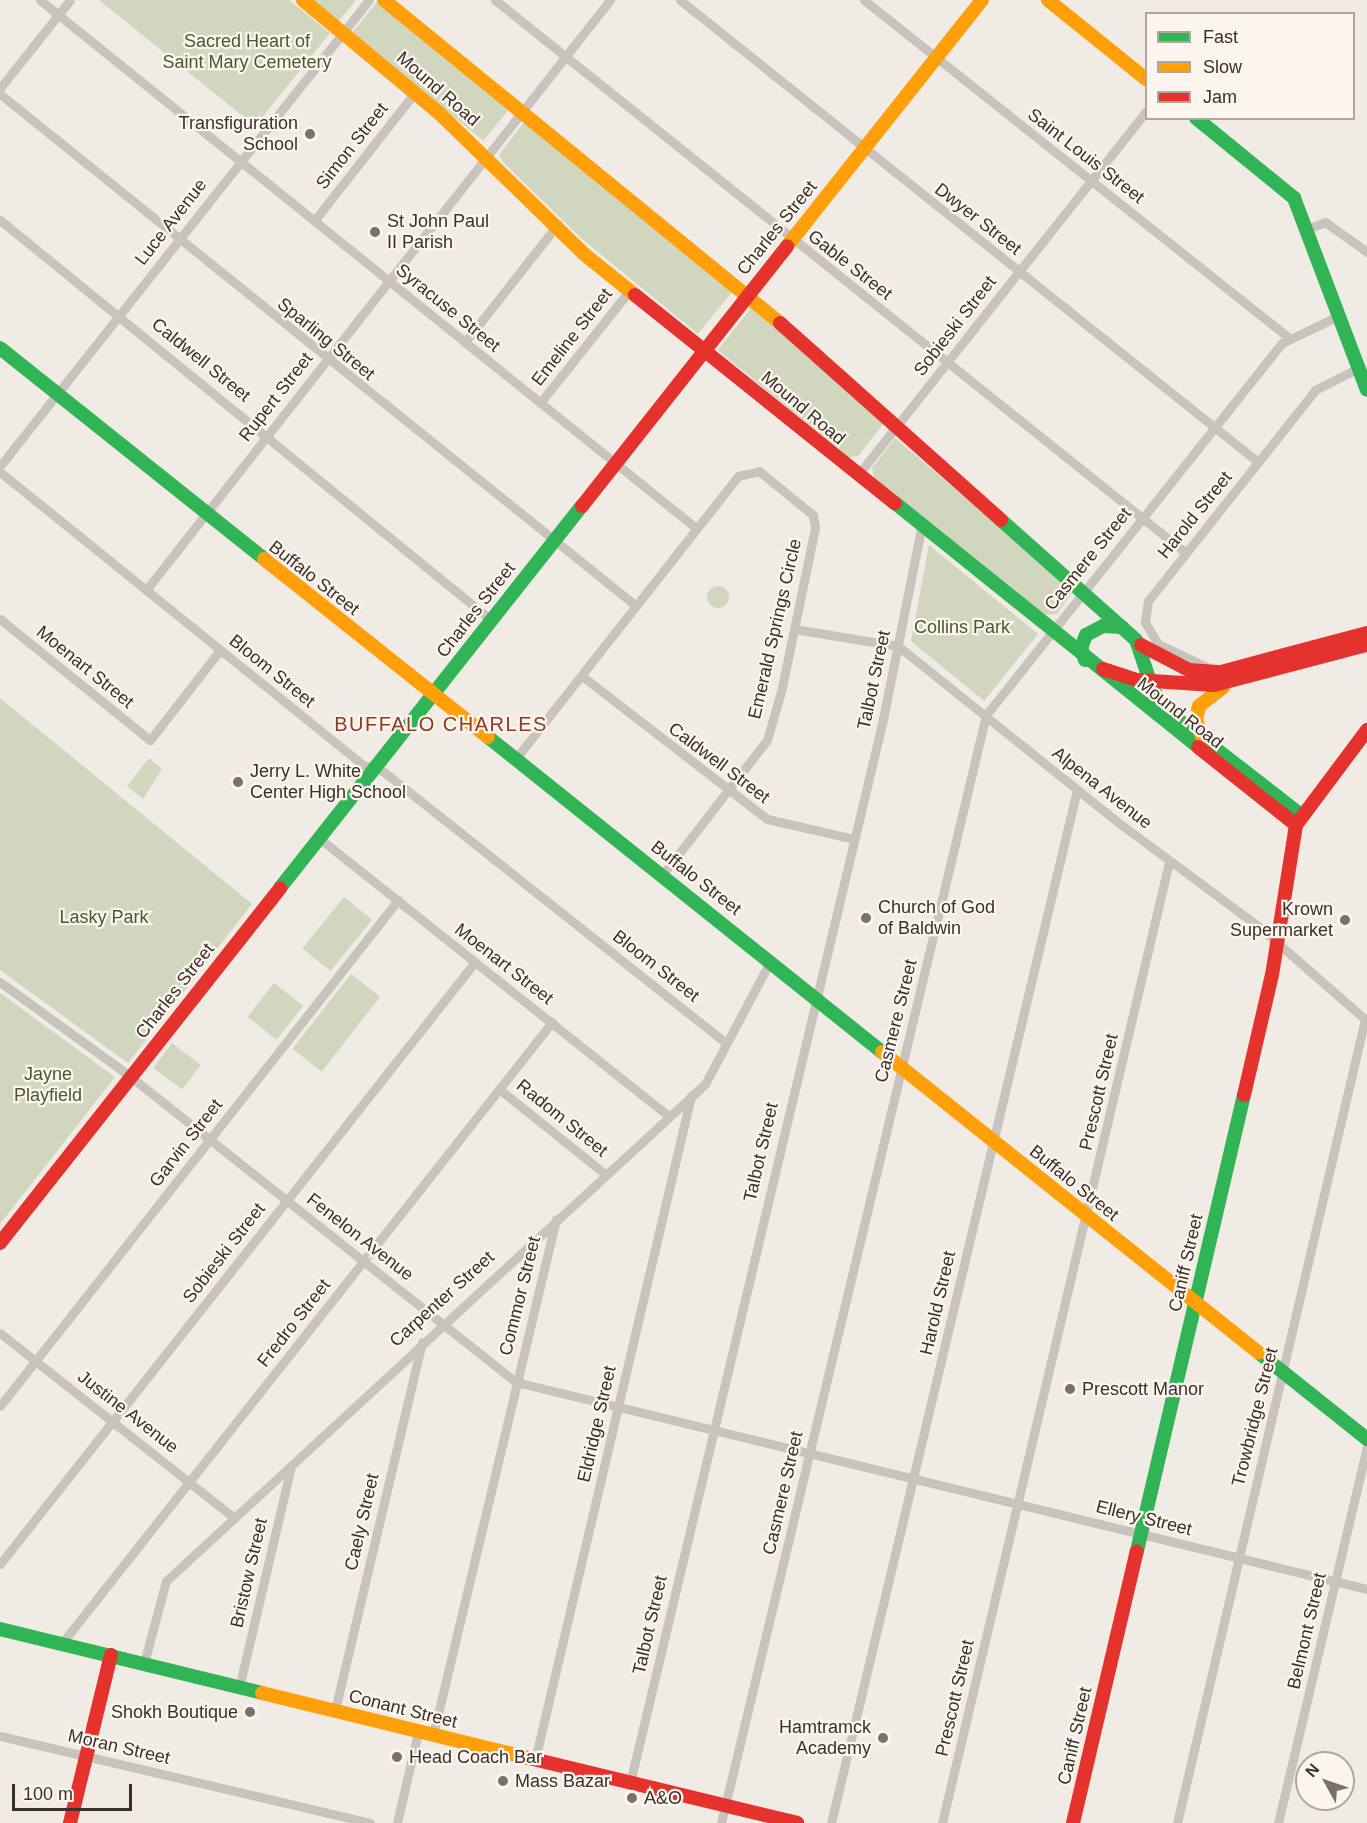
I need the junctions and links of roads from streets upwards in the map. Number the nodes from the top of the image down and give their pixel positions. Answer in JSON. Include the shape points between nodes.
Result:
{"nodes":[{"id":1,"x":40,"y":0,"type":"edge"},
{"id":2,"x":70,"y":0,"type":"edge"},
{"id":3,"x":303,"y":0,"type":"edge"},
{"id":4,"x":369,"y":0,"type":"edge"},
{"id":5,"x":384,"y":0,"type":"edge"},
{"id":6,"x":495,"y":0,"type":"edge"},
{"id":7,"x":610,"y":0,"type":"edge"},
{"id":8,"x":680,"y":0,"type":"edge"},
{"id":9,"x":864,"y":0,"type":"edge"},
{"id":10,"x":982,"y":0,"type":"edge"},
{"id":11,"x":1048,"y":0,"type":"edge"},
{"id":12,"x":58,"y":15,"type":"junction"},
{"id":13,"x":343,"y":32,"type":"junction"},
{"id":14,"x":565,"y":57,"type":"junction"},
{"id":15,"x":936,"y":58,"type":"junction"},
{"id":16,"x":1145,"y":78,"type":"edge"},
{"id":17,"x":0,"y":88,"type":"edge"},
{"id":18,"x":415,"y":92,"type":"junction"},
{"id":19,"x":0,"y":94,"type":"edge"},
{"id":20,"x":521,"y":112,"type":"junction"},
{"id":21,"x":1145,"y":113,"type":"edge"},
{"id":22,"x":1199,"y":120,"type":"edge"},
{"id":23,"x":863,"y":149,"type":"junction"},
{"id":24,"x":486,"y":156,"type":"junction"},
{"id":25,"x":240,"y":161,"type":"junction"},
{"id":26,"x":1092,"y":182,"type":"junction"},
{"id":27,"x":0,"y":220,"type":"edge"},
{"id":28,"x":314,"y":221,"type":"junction"},
{"id":29,"x":558,"y":224,"type":"junction"},
{"id":30,"x":1307,"y":229,"type":"junction"},
{"id":31,"x":178,"y":240,"type":"junction"},
{"id":32,"x":791,"y":240,"type":"junction"},
{"id":33,"x":1367,"y":252,"type":"edge"},
{"id":34,"x":1019,"y":272,"type":"junction"},
{"id":35,"x":388,"y":281,"type":"junction"},
{"id":36,"x":629,"y":291,"type":"junction"},
{"id":37,"x":748,"y":294,"type":"junction"},
{"id":38,"x":119,"y":315,"type":"junction"},
{"id":39,"x":1338,"y":316,"type":"junction"},
{"id":40,"x":1288,"y":337,"type":"junction"},
{"id":41,"x":465,"y":342,"type":"junction"},
{"id":42,"x":0,"y":348,"type":"edge"},
{"id":43,"x":704,"y":349,"type":"junction"},
{"id":44,"x":326,"y":360,"type":"junction"},
{"id":45,"x":946,"y":363,"type":"junction"},
{"id":46,"x":1358,"y":368,"type":"junction"},
{"id":47,"x":1367,"y":390,"type":"edge"},
{"id":48,"x":57,"y":395,"type":"junction"},
{"id":49,"x":540,"y":403,"type":"junction"},
{"id":50,"x":897,"y":428,"type":"junction"},
{"id":51,"x":1215,"y":428,"type":"junction"},
{"id":52,"x":267,"y":435,"type":"junction"},
{"id":53,"x":1258,"y":462,"type":"junction"},
{"id":54,"x":614,"y":463,"type":"junction"},
{"id":55,"x":0,"y":466,"type":"edge"},
{"id":56,"x":0,"y":472,"type":"edge"},
{"id":57,"x":857,"y":476,"type":"junction"},
{"id":58,"x":205,"y":514,"type":"junction"},
{"id":59,"x":1142,"y":518,"type":"junction"},
{"id":60,"x":696,"y":528,"type":"junction"},
{"id":61,"x":921,"y":528,"type":"junction"},
{"id":62,"x":553,"y":540,"type":"junction"},
{"id":63,"x":1186,"y":553,"type":"junction"},
{"id":64,"x":146,"y":590,"type":"junction"},
{"id":65,"x":1084,"y":592,"type":"junction"},
{"id":66,"x":635,"y":605,"type":"junction"},
{"id":67,"x":0,"y":619,"type":"edge"},
{"id":68,"x":491,"y":620,"type":"junction"},
{"id":69,"x":1122,"y":627,"type":"junction"},
{"id":70,"x":794,"y":629,"type":"junction"},
{"id":71,"x":1050,"y":633,"type":"junction"},
{"id":72,"x":1367,"y":633,"type":"edge"},
{"id":73,"x":1136,"y":640,"type":"junction"},
{"id":74,"x":1367,"y":645,"type":"edge"},
{"id":75,"x":898,"y":646,"type":"junction"},
{"id":76,"x":220,"y":650,"type":"junction"},
{"id":77,"x":1085,"y":660,"type":"junction"},
{"id":78,"x":582,"y":676,"type":"junction"},
{"id":79,"x":1232,"y":677,"type":"junction"},
{"id":80,"x":1150,"y":681,"type":"junction"},
{"id":81,"x":433,"y":693,"type":"junction"},
{"id":82,"x":986,"y":715,"type":"junction"},
{"id":83,"x":1367,"y":730,"type":"edge"},
{"id":84,"x":1205,"y":741,"type":"junction"},
{"id":85,"x":517,"y":757,"type":"junction"},
{"id":86,"x":373,"y":770,"type":"junction"},
{"id":87,"x":1077,"y":790,"type":"junction"},
{"id":88,"x":728,"y":791,"type":"junction"},
{"id":89,"x":1299,"y":820,"type":"junction"},
{"id":90,"x":319,"y":838,"type":"junction"},
{"id":91,"x":854,"y":839,"type":"junction"},
{"id":92,"x":1169,"y":862,"type":"junction"},
{"id":93,"x":663,"y":874,"type":"junction"},
{"id":94,"x":398,"y":900,"type":"junction"},
{"id":95,"x":1278,"y":947,"type":"junction"},
{"id":96,"x":771,"y":960,"type":"junction"},
{"id":97,"x":475,"y":962,"type":"junction"},
{"id":98,"x":0,"y":982,"type":"edge"},
{"id":99,"x":816,"y":998,"type":"junction"},
{"id":100,"x":1366,"y":1020,"type":"edge"},
{"id":101,"x":552,"y":1023,"type":"junction"},
{"id":102,"x":726,"y":1043,"type":"junction"},
{"id":103,"x":901,"y":1068,"type":"junction"},
{"id":104,"x":130,"y":1077,"type":"junction"},
{"id":105,"x":499,"y":1089,"type":"junction"},
{"id":106,"x":691,"y":1096,"type":"junction"},
{"id":107,"x":669,"y":1116,"type":"junction"},
{"id":108,"x":210,"y":1140,"type":"junction"},
{"id":109,"x":993,"y":1142,"type":"junction"},
{"id":110,"x":604,"y":1174,"type":"junction"},
{"id":111,"x":287,"y":1200,"type":"junction"},
{"id":112,"x":1086,"y":1216,"type":"junction"},
{"id":113,"x":556,"y":1219,"type":"junction"},
{"id":114,"x":0,"y":1243,"type":"edge"},
{"id":115,"x":364,"y":1261,"type":"junction"},
{"id":116,"x":1196,"y":1302,"type":"junction"},
{"id":117,"x":442,"y":1323,"type":"junction"},
{"id":118,"x":0,"y":1333,"type":"edge"},
{"id":119,"x":422,"y":1342,"type":"junction"},
{"id":120,"x":35,"y":1361,"type":"junction"},
{"id":121,"x":1284,"y":1373,"type":"junction"},
{"id":122,"x":516,"y":1382,"type":"junction"},
{"id":123,"x":0,"y":1406,"type":"edge"},
{"id":124,"x":617,"y":1408,"type":"junction"},
{"id":125,"x":113,"y":1422,"type":"junction"},
{"id":126,"x":713,"y":1429,"type":"junction"},
{"id":127,"x":1367,"y":1440,"type":"edge"},
{"id":128,"x":1367,"y":1446,"type":"edge"},
{"id":129,"x":810,"y":1453,"type":"junction"},
{"id":130,"x":291,"y":1465,"type":"junction"},
{"id":131,"x":913,"y":1478,"type":"junction"},
{"id":132,"x":189,"y":1482,"type":"junction"},
{"id":133,"x":1017,"y":1504,"type":"junction"},
{"id":134,"x":231,"y":1518,"type":"junction"},
{"id":135,"x":1141,"y":1534,"type":"junction"},
{"id":136,"x":1239,"y":1558,"type":"junction"},
{"id":137,"x":0,"y":1564,"type":"edge"},
{"id":138,"x":1335,"y":1581,"type":"junction"},
{"id":139,"x":1367,"y":1589,"type":"edge"},
{"id":140,"x":0,"y":1629,"type":"edge"},
{"id":141,"x":62,"y":1643,"type":"junction"},
{"id":142,"x":111,"y":1655,"type":"junction"},
{"id":143,"x":144,"y":1663,"type":"junction"},
{"id":144,"x":239,"y":1688,"type":"junction"},
{"id":145,"x":335,"y":1710,"type":"junction"},
{"id":146,"x":418,"y":1732,"type":"junction"},
{"id":147,"x":433,"y":1735,"type":"junction"},
{"id":148,"x":0,"y":1736,"type":"edge"},
{"id":149,"x":87,"y":1756,"type":"junction"},
{"id":150,"x":535,"y":1760,"type":"junction"},
{"id":151,"x":630,"y":1783,"type":"junction"},
{"id":152,"x":725,"y":1806,"type":"junction"},
{"id":153,"x":70,"y":1823,"type":"edge"},
{"id":154,"x":370,"y":1823,"type":"edge"},
{"id":155,"x":397,"y":1823,"type":"edge"},
{"id":156,"x":721,"y":1823,"type":"edge"},
{"id":157,"x":797,"y":1823,"type":"edge"},
{"id":158,"x":831,"y":1823,"type":"edge"},
{"id":159,"x":942,"y":1823,"type":"edge"},
{"id":160,"x":1073,"y":1823,"type":"edge"},
{"id":161,"x":1177,"y":1823,"type":"edge"},
{"id":162,"x":1278,"y":1823,"type":"edge"}],
"edges":[{"from":1,"to":12,"type":"street","name":"Syracuse Street"},
{"from":2,"to":12,"type":"street"},
{"from":3,"to":13,"type":"street","name":"Mound Road"},
{"from":4,"to":13,"type":"street","name":"Luce Avenue"},
{"from":5,"to":20,"type":"street","name":"Mound Road"},
{"from":6,"to":14,"type":"street","name":"Gable Street"},
{"from":7,"to":14,"type":"street","name":"Rupert Street"},
{"from":8,"to":23,"type":"street","name":"Dwyer Street"},
{"from":9,"to":15,"type":"street","name":"Saint Louis Street"},
{"from":10,"to":15,"type":"street","name":"Charles Street"},
{"from":11,"to":16,"type":"street"},
{"from":12,"to":17,"type":"street"},
{"from":12,"to":25,"type":"street","name":"Syracuse Street"},
{"from":13,"to":18,"type":"street","name":"Mound Road"},
{"from":13,"to":25,"type":"street","name":"Luce Avenue"},
{"from":14,"to":20,"type":"street","name":"Rupert Street"},
{"from":14,"to":32,"type":"street","name":"Gable Street"},
{"from":15,"to":23,"type":"street","name":"Charles Street"},
{"from":15,"to":26,"type":"street","name":"Saint Louis Street"},
{"from":18,"to":24,"type":"street","name":"Mound Road"},
{"from":18,"to":28,"type":"street","name":"Simon Street"},
{"from":19,"to":31,"type":"street","name":"Sparling Street"},
{"from":20,"to":24,"type":"street","name":"Rupert Street"},
{"from":20,"to":37,"type":"street","name":"Mound Road"},
{"from":21,"to":26,"type":"street","name":"Sobieski Street"},
{"from":22,"to":30,"type":"street","via":[[1288,191]]},
{"from":23,"to":32,"type":"street","name":"Charles Street"},
{"from":23,"to":34,"type":"street","name":"Dwyer Street"},
{"from":24,"to":29,"type":"street","name":"Mound Road"},
{"from":24,"to":35,"type":"street","name":"Rupert Street"},
{"from":25,"to":28,"type":"street","name":"Syracuse Street"},
{"from":25,"to":31,"type":"street","name":"Luce Avenue"},
{"from":26,"to":34,"type":"street","name":"Sobieski Street"},
{"from":26,"to":40,"type":"street","name":"Saint Louis Street"},
{"from":27,"to":38,"type":"street","name":"Caldwell Street"},
{"from":28,"to":35,"type":"street","name":"Syracuse Street"},
{"from":29,"to":36,"type":"street","name":"Mound Road"},
{"from":29,"to":41,"type":"street"},
{"from":30,"to":33,"type":"street","via":[[1325,222]]},
{"from":30,"to":39,"type":"street"},
{"from":31,"to":38,"type":"street","name":"Luce Avenue"},
{"from":31,"to":44,"type":"street","name":"Sparling Street"},
{"from":32,"to":37,"type":"street","name":"Charles Street"},
{"from":32,"to":45,"type":"street","name":"Gable Street"},
{"from":34,"to":45,"type":"street","name":"Sobieski Street"},
{"from":34,"to":51,"type":"street","name":"Dwyer Street"},
{"from":35,"to":41,"type":"street","name":"Syracuse Street"},
{"from":35,"to":44,"type":"street","name":"Rupert Street"},
{"from":36,"to":43,"type":"street","name":"Mound Road"},
{"from":36,"to":49,"type":"street","name":"Emeline Street"},
{"from":37,"to":43,"type":"street","name":"Charles Street"},
{"from":37,"to":50,"type":"street","name":"Mound Road"},
{"from":38,"to":48,"type":"street","name":"Luce Avenue"},
{"from":38,"to":52,"type":"street","name":"Caldwell Street"},
{"from":39,"to":40,"type":"street","name":"Casmere Street"},
{"from":39,"to":46,"type":"street"},
{"from":40,"to":51,"type":"street","name":"Casmere Street"},
{"from":41,"to":49,"type":"street","name":"Syracuse Street"},
{"from":42,"to":48,"type":"street","name":"Buffalo Street"},
{"from":43,"to":54,"type":"street","name":"Charles Street"},
{"from":43,"to":57,"type":"street","name":"Mound Road"},
{"from":44,"to":52,"type":"street","name":"Rupert Street"},
{"from":44,"to":62,"type":"street","name":"Sparling Street"},
{"from":45,"to":50,"type":"street","name":"Sobieski Street"},
{"from":45,"to":59,"type":"street","name":"Gable Street"},
{"from":46,"to":47,"type":"street"},
{"from":46,"to":53,"type":"street","name":"Harold Street","via":[[1320,384]]},
{"from":48,"to":55,"type":"street","name":"Luce Avenue"},
{"from":48,"to":58,"type":"street","name":"Buffalo Street"},
{"from":49,"to":54,"type":"street","name":"Syracuse Street"},
{"from":50,"to":57,"type":"street","name":"Sobieski Street"},
{"from":50,"to":65,"type":"street","name":"Mound Road"},
{"from":51,"to":53,"type":"street","name":"Dwyer Street"},
{"from":51,"to":59,"type":"street","name":"Casmere Street"},
{"from":52,"to":58,"type":"street","name":"Rupert Street"},
{"from":52,"to":68,"type":"street","name":"Caldwell Street"},
{"from":53,"to":63,"type":"street","name":"Harold Street"},
{"from":54,"to":60,"type":"street","name":"Syracuse Street"},
{"from":54,"to":62,"type":"street","name":"Charles Street"},
{"from":56,"to":64,"type":"street","name":"Bloom Street"},
{"from":57,"to":61,"type":"street","name":"Mound Road"},
{"from":58,"to":64,"type":"street","name":"Rupert Street"},
{"from":58,"to":81,"type":"street","name":"Buffalo Street"},
{"from":59,"to":63,"type":"street","name":"Gable Street"},
{"from":59,"to":65,"type":"street","name":"Casmere Street"},
{"from":60,"to":66,"type":"street","name":"Emerald Springs Circle"},
{"from":60,"to":70,"type":"street","name":"Emerald Springs Circle","via":[[738,476],[749,472],[759,471],[813,515]]},
{"from":61,"to":71,"type":"street","name":"Mound Road"},
{"from":61,"to":75,"type":"street","name":"Talbot Street"},
{"from":62,"to":66,"type":"street","name":"Sparling Street"},
{"from":62,"to":68,"type":"street","name":"Charles Street"},
{"from":63,"to":79,"type":"street","name":"Harold Street","via":[[1148,601],[1146,628],[1175,654]]},
{"from":64,"to":76,"type":"street","name":"Bloom Street"},
{"from":65,"to":69,"type":"street","name":"Mound Road"},
{"from":65,"to":71,"type":"street","name":"Casmere Street"},
{"from":66,"to":78,"type":"street","name":"Emerald Springs Circle"},
{"from":67,"to":76,"type":"street","name":"Moenart Street","via":[[150,740]]},
{"from":68,"to":81,"type":"street","name":"Charles Street"},
{"from":69,"to":73,"type":"street","name":"Mound Road"},
{"from":69,"to":77,"type":"street","via":[[1103,626],[1086,635],[1081,648]]},
{"from":70,"to":75,"type":"street","name":"Alpena Avenue"},
{"from":70,"to":88,"type":"street","name":"Emerald Springs Circle","via":[[767,740]]},
{"from":71,"to":77,"type":"street","name":"Mound Road"},
{"from":71,"to":82,"type":"street","name":"Casmere Street"},
{"from":72,"to":79,"type":"street"},
{"from":73,"to":79,"type":"street","via":[[1159,659],[1189,670]]},
{"from":73,"to":80,"type":"street","name":"Mound Road"},
{"from":74,"to":79,"type":"street"},
{"from":75,"to":82,"type":"street","name":"Alpena Avenue"},
{"from":75,"to":91,"type":"street","name":"Talbot Street"},
{"from":76,"to":86,"type":"street","name":"Bloom Street"},
{"from":77,"to":80,"type":"street"},
{"from":77,"to":89,"type":"street","name":"Mound Road"},
{"from":78,"to":85,"type":"street","name":"Emerald Springs Circle"},
{"from":78,"to":88,"type":"street","name":"Caldwell Street"},
{"from":79,"to":80,"type":"street"},
{"from":79,"to":84,"type":"street","via":[[1199,706],[1196,725]]},
{"from":80,"to":84,"type":"street","name":"Mound Road","via":[[1164,708]]},
{"from":81,"to":85,"type":"street","name":"Buffalo Street"},
{"from":81,"to":86,"type":"street","name":"Charles Street"},
{"from":82,"to":87,"type":"street","name":"Alpena Avenue"},
{"from":82,"to":103,"type":"street","name":"Casmere Street"},
{"from":83,"to":89,"type":"street","name":"Caniff Street"},
{"from":84,"to":89,"type":"street","name":"Mound Road"},
{"from":85,"to":93,"type":"street","name":"Buffalo Street"},
{"from":86,"to":90,"type":"street","name":"Charles Street"},
{"from":86,"to":102,"type":"street","name":"Bloom Street","via":[[384,772]]},
{"from":87,"to":92,"type":"street","name":"Alpena Avenue"},
{"from":87,"to":109,"type":"street","name":"Harold Street"},
{"from":88,"to":91,"type":"street","name":"Caldwell Street","via":[[767,819]]},
{"from":88,"to":93,"type":"street","name":"Emerald Springs Circle"},
{"from":89,"to":95,"type":"street","name":"Caniff Street"},
{"from":90,"to":94,"type":"street","name":"Moenart Street"},
{"from":90,"to":104,"type":"street","name":"Charles Street"},
{"from":91,"to":99,"type":"street","name":"Talbot Street"},
{"from":92,"to":95,"type":"street","name":"Alpena Avenue","via":[[1257,925]]},
{"from":92,"to":112,"type":"street","name":"Prescott Street"},
{"from":93,"to":96,"type":"street","name":"Buffalo Street"},
{"from":94,"to":97,"type":"street","name":"Moenart Street"},
{"from":94,"to":108,"type":"street","name":"Garvin Street"},
{"from":95,"to":100,"type":"street","name":"Alpena Avenue"},
{"from":95,"to":116,"type":"street","name":"Caniff Street"},
{"from":96,"to":99,"type":"street","name":"Buffalo Street"},
{"from":96,"to":102,"type":"street","name":"Carpenter Street"},
{"from":97,"to":101,"type":"street","name":"Moenart Street"},
{"from":97,"to":111,"type":"street","name":"Sobieski Street"},
{"from":98,"to":104,"type":"street","name":"Fenelon Avenue"},
{"from":99,"to":103,"type":"street","name":"Buffalo Street"},
{"from":99,"to":126,"type":"street","name":"Talbot Street"},
{"from":100,"to":121,"type":"street","name":"Trowbridge Street"},
{"from":101,"to":105,"type":"street","name":"Fredro Street"},
{"from":101,"to":107,"type":"street","name":"Moenart Street"},
{"from":102,"to":106,"type":"street","name":"Carpenter Street","via":[[710,1076]]},
{"from":103,"to":109,"type":"street","name":"Buffalo Street"},
{"from":103,"to":129,"type":"street","name":"Casmere Street"},
{"from":104,"to":108,"type":"street","name":"Fenelon Avenue"},
{"from":104,"to":114,"type":"street","name":"Charles Street"},
{"from":105,"to":110,"type":"street","name":"Radom Street"},
{"from":105,"to":115,"type":"street","name":"Fredro Street"},
{"from":106,"to":107,"type":"street","name":"Carpenter Street"},
{"from":106,"to":124,"type":"street","name":"Eldridge Street"},
{"from":107,"to":110,"type":"street","name":"Carpenter Street"},
{"from":108,"to":111,"type":"street","name":"Fenelon Avenue"},
{"from":108,"to":120,"type":"street","name":"Garvin Street"},
{"from":109,"to":112,"type":"street","name":"Buffalo Street"},
{"from":109,"to":131,"type":"street","name":"Harold Street"},
{"from":110,"to":113,"type":"street","name":"Carpenter Street"},
{"from":111,"to":115,"type":"street","name":"Fenelon Avenue"},
{"from":111,"to":125,"type":"street","name":"Sobieski Street"},
{"from":112,"to":116,"type":"street","name":"Buffalo Street"},
{"from":112,"to":133,"type":"street","name":"Prescott Street"},
{"from":113,"to":117,"type":"street","name":"Carpenter Street"},
{"from":113,"to":122,"type":"street","name":"Commor Street"},
{"from":115,"to":117,"type":"street","name":"Fenelon Avenue"},
{"from":115,"to":132,"type":"street","name":"Fredro Street"},
{"from":116,"to":121,"type":"street","name":"Buffalo Street"},
{"from":116,"to":135,"type":"street","name":"Caniff Street"},
{"from":117,"to":119,"type":"street","name":"Carpenter Street"},
{"from":117,"to":122,"type":"street","name":"Fenelon Avenue"},
{"from":118,"to":120,"type":"street","name":"Justine Avenue"},
{"from":119,"to":130,"type":"street","name":"Carpenter Street"},
{"from":119,"to":145,"type":"street","name":"Caely Street"},
{"from":120,"to":123,"type":"street","name":"Garvin Street"},
{"from":120,"to":125,"type":"street","name":"Justine Avenue"},
{"from":121,"to":127,"type":"street","name":"Buffalo Street"},
{"from":121,"to":136,"type":"street","name":"Trowbridge Street"},
{"from":122,"to":124,"type":"street","name":"Fenelon Avenue"},
{"from":122,"to":147,"type":"street","name":"Commor Street"},
{"from":124,"to":126,"type":"street","name":"Fenelon Avenue"},
{"from":124,"to":150,"type":"street","name":"Eldridge Street"},
{"from":125,"to":132,"type":"street","name":"Justine Avenue"},
{"from":125,"to":137,"type":"street","name":"Sobieski Street"},
{"from":126,"to":129,"type":"street","name":"Fenelon Avenue"},
{"from":126,"to":151,"type":"street","name":"Talbot Street"},
{"from":128,"to":138,"type":"street","name":"Belmont Street"},
{"from":129,"to":131,"type":"street","name":"Fenelon Avenue"},
{"from":129,"to":152,"type":"street","name":"Casmere Street"},
{"from":130,"to":134,"type":"street","name":"Carpenter Street"},
{"from":130,"to":144,"type":"street","name":"Bristow Street"},
{"from":131,"to":133,"type":"street","name":"Ellery Street"},
{"from":131,"to":158,"type":"street","name":"Harold Street"},
{"from":132,"to":134,"type":"street","name":"Justine Avenue"},
{"from":132,"to":141,"type":"street","name":"Fredro Street"},
{"from":133,"to":135,"type":"street","name":"Ellery Street"},
{"from":133,"to":159,"type":"street","name":"Prescott Street"},
{"from":134,"to":143,"type":"street","name":"Carpenter Street","via":[[164,1585]]},
{"from":135,"to":136,"type":"street","name":"Ellery Street"},
{"from":135,"to":160,"type":"street","name":"Caniff Street"},
{"from":136,"to":138,"type":"street","name":"Ellery Street"},
{"from":136,"to":161,"type":"street","name":"Trowbridge Street"},
{"from":138,"to":139,"type":"street","name":"Ellery Street"},
{"from":138,"to":162,"type":"street","name":"Belmont Street"},
{"from":140,"to":141,"type":"street","name":"Conant Street"},
{"from":141,"to":142,"type":"street","name":"Conant Street"},
{"from":142,"to":143,"type":"street","name":"Conant Street"},
{"from":142,"to":149,"type":"street"},
{"from":143,"to":144,"type":"street","name":"Conant Street"},
{"from":144,"to":145,"type":"street","name":"Conant Street"},
{"from":145,"to":146,"type":"street","name":"Conant Street"},
{"from":146,"to":147,"type":"street","name":"Conant Street"},
{"from":146,"to":155,"type":"street"},
{"from":147,"to":150,"type":"street","name":"Conant Street"},
{"from":148,"to":149,"type":"street","name":"Moran Street"},
{"from":149,"to":153,"type":"street"},
{"from":149,"to":154,"type":"street","name":"Moran Street"},
{"from":150,"to":151,"type":"street","name":"Conant Street"},
{"from":151,"to":152,"type":"street","name":"Conant Street"},
{"from":152,"to":156,"type":"street","name":"Casmere Street"},
{"from":152,"to":157,"type":"street","name":"Conant Street"}]}
